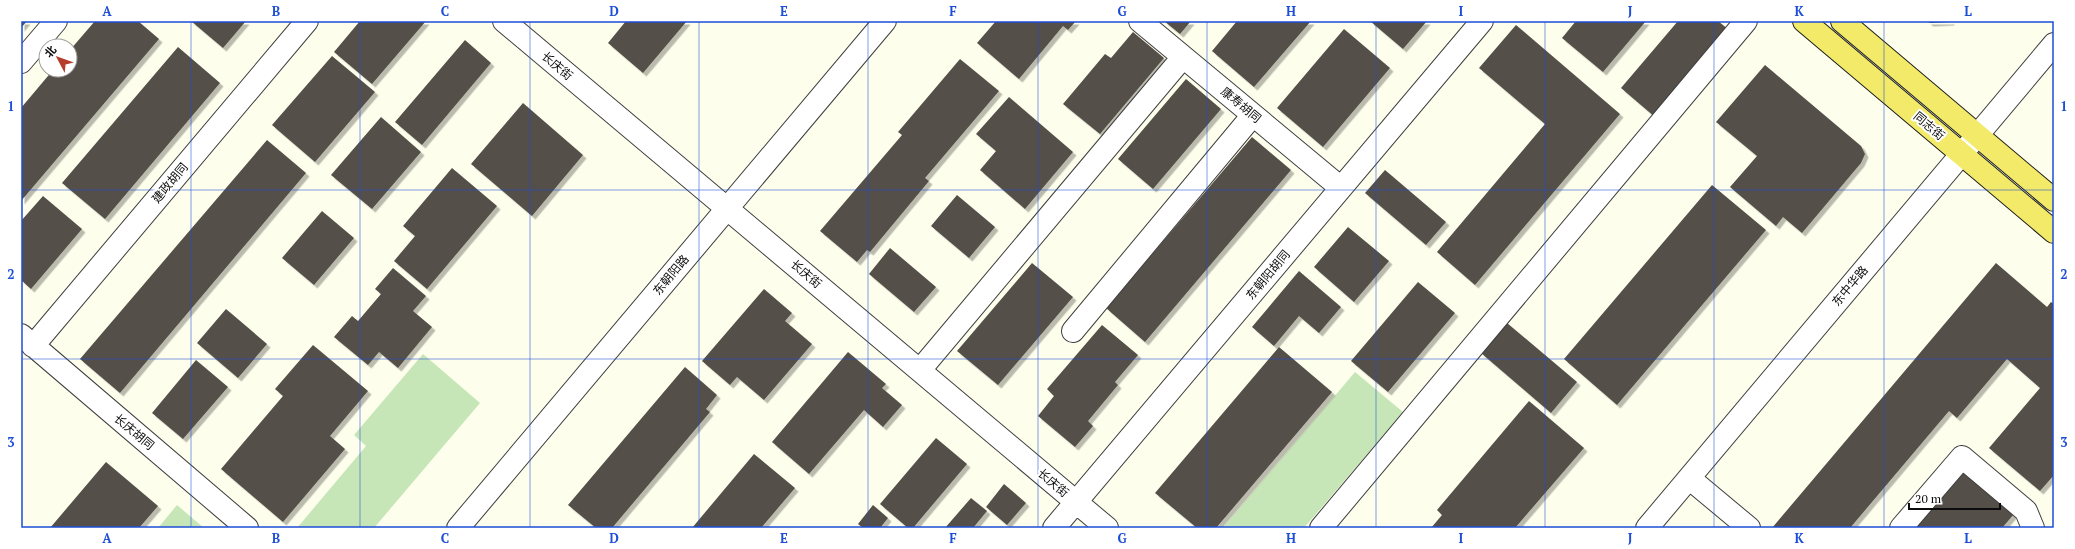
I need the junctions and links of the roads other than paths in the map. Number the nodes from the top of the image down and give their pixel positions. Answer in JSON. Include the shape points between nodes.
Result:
{"nodes":[{"id":1,"x":56,"y":21,"type":"edge"},
{"id":2,"x":307,"y":21,"type":"edge"},
{"id":3,"x":504,"y":21,"type":"edge"},
{"id":4,"x":884,"y":21,"type":"edge"},
{"id":5,"x":1140,"y":21,"type":"edge"},
{"id":6,"x":1482,"y":21,"type":"edge"},
{"id":7,"x":1746,"y":21,"type":"edge"},
{"id":8,"x":1804,"y":21,"type":"edge"},
{"id":9,"x":1842,"y":21,"type":"edge"},
{"id":10,"x":2054,"y":44,"type":"edge"},
{"id":11,"x":1183,"y":57,"type":"junction"},
{"id":12,"x":21,"y":62,"type":"edge"},
{"id":13,"x":1253,"y":115,"type":"junction"},
{"id":14,"x":1978,"y":135,"type":"junction"},
{"id":15,"x":1962,"y":153,"type":"junction"},
{"id":16,"x":1341,"y":188,"type":"junction"},
{"id":17,"x":2054,"y":200,"type":"edge"},
{"id":18,"x":727,"y":208,"type":"junction"},
{"id":19,"x":2054,"y":232,"type":"edge"},
{"id":20,"x":1073,"y":331,"type":"dead end"},
{"id":21,"x":27,"y":340,"type":"edge"},
{"id":22,"x":920,"y":370,"type":"junction"},
{"id":23,"x":1689,"y":478,"type":"junction"},
{"id":24,"x":1076,"y":502,"type":"junction"},
{"id":25,"x":247,"y":528,"type":"edge"},
{"id":26,"x":458,"y":528,"type":"edge"},
{"id":27,"x":1054,"y":528,"type":"edge"},
{"id":28,"x":1107,"y":528,"type":"edge"},
{"id":29,"x":1321,"y":528,"type":"edge"},
{"id":30,"x":1647,"y":528,"type":"edge"},
{"id":31,"x":1749,"y":528,"type":"edge"},
{"id":32,"x":1901,"y":528,"type":"edge"},
{"id":33,"x":2033,"y":528,"type":"edge"}],
"edges":[{"from":1,"to":12,"type":"street"},
{"from":2,"to":21,"type":"street","name":"建政胡同"},
{"from":3,"to":18,"type":"street","name":"长庆街"},
{"from":4,"to":18,"type":"street","name":"东朝阳路"},
{"from":5,"to":11,"type":"street","name":"康寿胡同"},
{"from":6,"to":16,"type":"street","name":"东朝阳胡同"},
{"from":7,"to":29,"type":"street"},
{"from":8,"to":15,"type":"main road","name":"同志街"},
{"from":9,"to":14,"type":"main road","name":"同志街"},
{"from":10,"to":14,"type":"street","name":"东中华路"},
{"from":11,"to":13,"type":"street","name":"康寿胡同"},
{"from":11,"to":22,"type":"street"},
{"from":13,"to":16,"type":"street","name":"康寿胡同"},
{"from":13,"to":20,"type":"street"},
{"from":14,"to":15,"type":"street","name":"东中华路"},
{"from":14,"to":17,"type":"main road","name":"同志街"},
{"from":15,"to":19,"type":"main road","name":"同志街"},
{"from":15,"to":23,"type":"street","name":"东中华路"},
{"from":16,"to":24,"type":"street","name":"东朝阳胡同"},
{"from":18,"to":22,"type":"street","name":"长庆街"},
{"from":18,"to":26,"type":"street","name":"东朝阳路"},
{"from":21,"to":25,"type":"street","name":"长庆胡同"},
{"from":22,"to":24,"type":"street","name":"长庆街"},
{"from":23,"to":30,"type":"street","name":"东中华路"},
{"from":23,"to":31,"type":"street"},
{"from":24,"to":27,"type":"street","name":"东朝阳胡同"},
{"from":24,"to":28,"type":"street","name":"长庆街"},
{"from":32,"to":33,"type":"street","via":[[1962,457],[2026,511]]}]}
